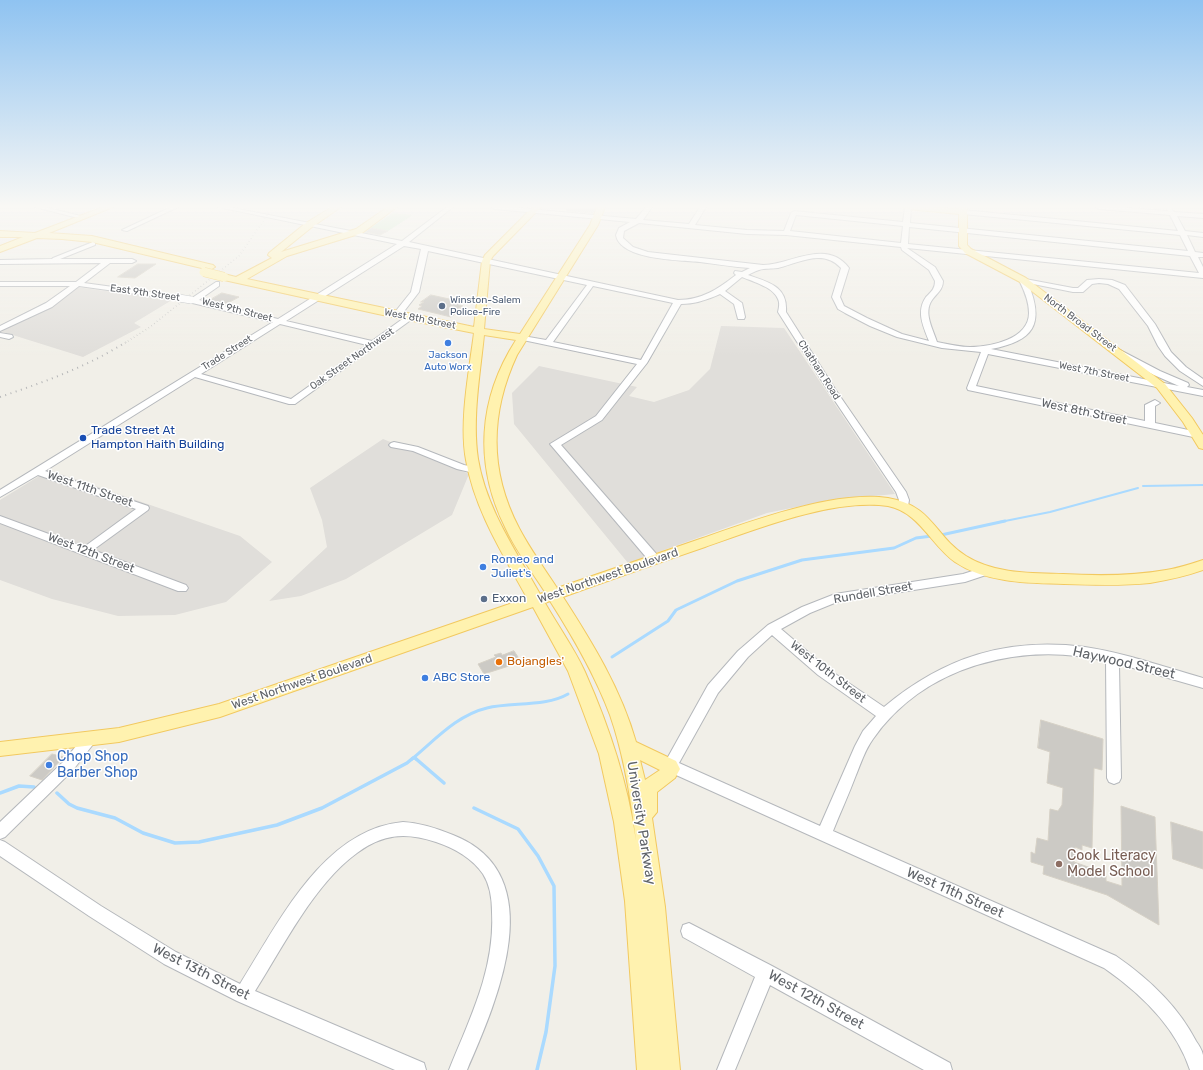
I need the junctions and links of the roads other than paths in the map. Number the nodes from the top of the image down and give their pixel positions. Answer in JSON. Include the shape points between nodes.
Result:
{"nodes":[{"id":1,"x":58,"y":257,"type":"edge"},
{"id":2,"x":152,"y":257,"type":"edge"},
{"id":3,"x":162,"y":257,"type":"edge"},
{"id":4,"x":269,"y":257,"type":"edge"},
{"id":5,"x":279,"y":257,"type":"edge"},
{"id":6,"x":380,"y":257,"type":"edge"},
{"id":7,"x":422,"y":257,"type":"edge"},
{"id":8,"x":467,"y":257,"type":"edge"},
{"id":9,"x":488,"y":257,"type":"edge"},
{"id":10,"x":573,"y":257,"type":"edge"},
{"id":11,"x":677,"y":257,"type":"edge"},
{"id":12,"x":803,"y":257,"type":"edge"},
{"id":13,"x":823,"y":257,"type":"edge"},
{"id":14,"x":913,"y":257,"type":"edge"},
{"id":15,"x":978,"y":257,"type":"edge"},
{"id":16,"x":1018,"y":257,"type":"edge"},
{"id":17,"x":1194,"y":257,"type":"edge"},
{"id":18,"x":52,"y":260,"type":"junction"},
{"id":19,"x":109,"y":261,"type":"junction"},
{"id":20,"x":132,"y":261,"type":"dead end"},
{"id":21,"x":486,"y":261,"type":"junction"},
{"id":22,"x":0,"y":262,"type":"edge"},
{"id":23,"x":714,"y":262,"type":"junction"},
{"id":24,"x":760,"y":267,"type":"junction"},
{"id":25,"x":207,"y":269,"type":"junction"},
{"id":26,"x":741,"y":275,"type":"junction"},
{"id":27,"x":1203,"y":275,"type":"edge"},
{"id":28,"x":242,"y":277,"type":"junction"},
{"id":29,"x":561,"y":277,"type":"junction"},
{"id":30,"x":1023,"y":280,"type":"junction"},
{"id":31,"x":592,"y":283,"type":"junction"},
{"id":32,"x":0,"y":284,"type":"edge"},
{"id":33,"x":77,"y":284,"type":"junction"},
{"id":34,"x":216,"y":284,"type":"dead end"},
{"id":35,"x":720,"y":291,"type":"junction"},
{"id":36,"x":320,"y":296,"type":"junction"},
{"id":37,"x":193,"y":300,"type":"junction"},
{"id":38,"x":678,"y":302,"type":"junction"},
{"id":39,"x":399,"y":312,"type":"junction"},
{"id":40,"x":480,"y":316,"type":"junction"},
{"id":41,"x":741,"y":316,"type":"dead end"},
{"id":42,"x":411,"y":317,"type":"junction"},
{"id":43,"x":280,"y":321,"type":"junction"},
{"id":44,"x":461,"y":323,"type":"junction"},
{"id":45,"x":0,"y":329,"type":"edge"},
{"id":46,"x":478,"y":330,"type":"junction"},
{"id":47,"x":0,"y":335,"type":"edge"},
{"id":48,"x":9,"y":337,"type":"dead end"},
{"id":49,"x":523,"y":338,"type":"junction"},
{"id":50,"x":548,"y":343,"type":"junction"},
{"id":51,"x":374,"y":344,"type":"junction"},
{"id":52,"x":934,"y":344,"type":"junction"},
{"id":53,"x":981,"y":350,"type":"junction"},
{"id":54,"x":1119,"y":352,"type":"junction"},
{"id":55,"x":643,"y":363,"type":"junction"},
{"id":56,"x":193,"y":374,"type":"junction"},
{"id":57,"x":1203,"y":383,"type":"edge"},
{"id":58,"x":1161,"y":386,"type":"junction"},
{"id":59,"x":1203,"y":392,"type":"edge"},
{"id":60,"x":1155,"y":403,"type":"dead end"},
{"id":61,"x":1150,"y":426,"type":"junction"},
{"id":62,"x":1200,"y":440,"type":"edge"},
{"id":63,"x":394,"y":445,"type":"dead end"},
{"id":64,"x":468,"y":468,"type":"junction"},
{"id":65,"x":36,"y":471,"type":"junction"},
{"id":66,"x":0,"y":494,"type":"edge"},
{"id":67,"x":903,"y":506,"type":"junction"},
{"id":68,"x":0,"y":519,"type":"edge"},
{"id":69,"x":85,"y":551,"type":"junction"},
{"id":70,"x":655,"y":560,"type":"junction"},
{"id":71,"x":1203,"y":564,"type":"edge"},
{"id":72,"x":986,"y":570,"type":"junction"},
{"id":73,"x":182,"y":588,"type":"dead end"},
{"id":74,"x":553,"y":594,"type":"junction"},
{"id":75,"x":536,"y":600,"type":"junction"},
{"id":76,"x":772,"y":628,"type":"junction"},
{"id":77,"x":1112,"y":658,"type":"junction"},
{"id":78,"x":1203,"y":683,"type":"edge"},
{"id":79,"x":885,"y":715,"type":"junction"},
{"id":80,"x":91,"y":738,"type":"junction"},
{"id":81,"x":628,"y":746,"type":"junction"},
{"id":82,"x":0,"y":749,"type":"edge"},
{"id":83,"x":670,"y":766,"type":"junction"},
{"id":84,"x":1114,"y":778,"type":"dead end"},
{"id":85,"x":644,"y":826,"type":"junction"},
{"id":86,"x":0,"y":832,"type":"edge"},
{"id":87,"x":824,"y":834,"type":"junction"},
{"id":88,"x":0,"y":847,"type":"edge"},
{"id":89,"x":689,"y":931,"type":"dead end"},
{"id":90,"x":766,"y":972,"type":"junction"},
{"id":91,"x":243,"y":995,"type":"junction"},
{"id":92,"x":417,"y":1070,"type":"edge"},
{"id":93,"x":458,"y":1070,"type":"edge"},
{"id":94,"x":649,"y":1070,"type":"edge"},
{"id":95,"x":668,"y":1070,"type":"edge"},
{"id":96,"x":726,"y":1070,"type":"edge"},
{"id":97,"x":943,"y":1070,"type":"edge"},
{"id":98,"x":1199,"y":1070,"type":"edge"}],
"edges":[{"from":1,"to":18,"type":"street"},
{"from":2,"to":25,"type":"main road"},
{"from":3,"to":25,"type":"main road"},
{"from":4,"to":28,"type":"main road"},
{"from":5,"to":28,"type":"main road"},
{"from":6,"to":36,"type":"street","name":"Trade Street"},
{"from":7,"to":39,"type":"street","name":"Oak Street Northwest","via":[[415,292]]},
{"from":8,"to":21,"type":"street"},
{"from":9,"to":21,"type":"main road"},
{"from":10,"to":29,"type":"main road","name":"University Parkway"},
{"from":11,"to":23,"type":"street"},
{"from":12,"to":24,"type":"street","name":"West 7th Street","via":[[782,261],[771,267]]},
{"from":13,"to":52,"type":"street","name":"West 7th Street","via":[[838,261],[845,268],[836,297],[841,307],[900,336]]},
{"from":14,"to":52,"type":"street","via":[[932,269],[939,281],[925,312],[926,324]]},
{"from":15,"to":30,"type":"main road","name":"North Broad Street"},
{"from":16,"to":27,"type":"street"},
{"from":17,"to":27,"type":"street"},
{"from":18,"to":19,"type":"street"},
{"from":18,"to":22,"type":"street"},
{"from":19,"to":20,"type":"street"},
{"from":19,"to":33,"type":"street"},
{"from":21,"to":29,"type":"street"},
{"from":21,"to":40,"type":"main road","name":"University Parkway"},
{"from":23,"to":24,"type":"street"},
{"from":23,"to":26,"type":"street","name":"Chatham Road"},
{"from":24,"to":26,"type":"street"},
{"from":25,"to":28,"type":"main road","bridge":true},
{"from":26,"to":35,"type":"street"},
{"from":26,"to":67,"type":"street","name":"Chatham Road","via":[[769,286],[781,296],[782,312],[901,492]]},
{"from":28,"to":36,"type":"main road"},
{"from":29,"to":31,"type":"street"},
{"from":29,"to":49,"type":"main road","name":"University Parkway"},
{"from":30,"to":53,"type":"street","via":[[1033,313],[1031,323],[1022,335]]},
{"from":30,"to":54,"type":"main road","name":"North Broad Street"},
{"from":30,"to":57,"type":"street","via":[[1073,290],[1080,290],[1094,282],[1109,282],[1121,286],[1152,326],[1168,354]]},
{"from":31,"to":38,"type":"street"},
{"from":31,"to":50,"type":"street"},
{"from":32,"to":33,"type":"street","name":"East 9th Street"},
{"from":33,"to":37,"type":"street","name":"East 9th Street","bridge":true},
{"from":33,"to":45,"type":"street","via":[[49,305]]},
{"from":34,"to":37,"type":"street"},
{"from":35,"to":38,"type":"street","via":[[700,299]]},
{"from":35,"to":41,"type":"street","via":[[738,303]]},
{"from":36,"to":39,"type":"main road","name":"West 8th Street"},
{"from":36,"to":42,"type":"main road","name":"West 8th Street"},
{"from":36,"to":43,"type":"street","name":"Trade Street"},
{"from":37,"to":43,"type":"street","name":"West 9th Street"},
{"from":38,"to":55,"type":"street"},
{"from":39,"to":44,"type":"main road","name":"West 8th Street"},
{"from":40,"to":44,"type":"main road"},
{"from":40,"to":46,"type":"main road","name":"University Parkway"},
{"from":42,"to":46,"type":"main road","name":"West 8th Street"},
{"from":42,"to":51,"type":"street","name":"Oak Street Northwest"},
{"from":43,"to":51,"type":"street","name":"West 9th Street"},
{"from":43,"to":56,"type":"street","name":"Trade Street"},
{"from":44,"to":46,"type":"main road","name":"West 8th Street"},
{"from":46,"to":49,"type":"main road","name":"West 8th Street"},
{"from":46,"to":64,"type":"main road","name":"University Parkway"},
{"from":47,"to":48,"type":"street"},
{"from":49,"to":50,"type":"street","name":"West 8th Street"},
{"from":49,"to":74,"type":"main road","name":"University Parkway","via":[[504,371],[494,397],[490,426],[491,458],[498,492],[509,522]]},
{"from":50,"to":55,"type":"street","name":"West 8th Street"},
{"from":51,"to":56,"type":"street","name":"Oak Street Northwest","via":[[292,402]]},
{"from":52,"to":53,"type":"street","name":"West 7th Street"},
{"from":53,"to":58,"type":"street","name":"West 7th Street"},
{"from":53,"to":61,"type":"street","name":"West 8th Street","via":[[971,388]]},
{"from":54,"to":58,"type":"main road","name":"North Broad Street"},
{"from":54,"to":59,"type":"street","via":[[1167,378]]},
{"from":55,"to":70,"type":"street","via":[[599,418],[555,444]]},
{"from":56,"to":65,"type":"street","name":"Trade Street"},
{"from":58,"to":59,"type":"street","name":"West 7th Street"},
{"from":58,"to":62,"type":"main road","name":"North Broad Street"},
{"from":60,"to":61,"type":"street","via":[[1150,405]]},
{"from":61,"to":62,"type":"street","name":"West 8th Street"},
{"from":63,"to":64,"type":"street","via":[[415,449]]},
{"from":64,"to":75,"type":"main road","name":"University Parkway","via":[[492,521]]},
{"from":65,"to":66,"type":"street","name":"Trade Street"},
{"from":65,"to":69,"type":"street","name":"West 11th Street","via":[[144,508]]},
{"from":67,"to":70,"type":"main road","name":"West Northwest Boulevard","via":[[876,501],[816,508],[762,523]]},
{"from":67,"to":72,"type":"main road","name":"West Northwest Boulevard","via":[[916,513],[945,548],[959,558]]},
{"from":68,"to":69,"type":"street","name":"West 12th Street"},
{"from":69,"to":73,"type":"street","name":"West 12th Street"},
{"from":70,"to":74,"type":"main road","name":"West Northwest Boulevard"},
{"from":71,"to":72,"type":"main road","name":"West Northwest Boulevard","via":[[1164,576],[1109,581],[1004,576]]},
{"from":72,"to":76,"type":"street","name":"Rundell Street","via":[[965,578],[835,598]]},
{"from":74,"to":75,"type":"main road","name":"West Northwest Boulevard"},
{"from":74,"to":81,"type":"main road","name":"University Parkway","via":[[594,661]]},
{"from":75,"to":80,"type":"main road","name":"West Northwest Boulevard","via":[[220,710],[119,735]]},
{"from":75,"to":94,"type":"main road","name":"University Parkway","via":[[576,671],[610,762],[624,822],[635,901]]},
{"from":76,"to":79,"type":"street","name":"West 10th Street","via":[[823,672]]},
{"from":76,"to":83,"type":"street","name":"Rundell Street","via":[[743,654],[712,689]]},
{"from":77,"to":78,"type":"street","name":"Haywood Street"},
{"from":77,"to":79,"type":"street","name":"Haywood Street","via":[[1086,652],[1044,649],[1022,650],[989,657],[931,679]]},
{"from":77,"to":84,"type":"street"},
{"from":79,"to":87,"type":"street","name":"Haywood Street","via":[[868,736],[858,754]]},
{"from":80,"to":82,"type":"main road","name":"West Northwest Boulevard"},
{"from":80,"to":86,"type":"street","via":[[53,782]]},
{"from":81,"to":83,"type":"main road"},
{"from":81,"to":85,"type":"main road","name":"University Parkway"},
{"from":83,"to":85,"type":"main road","via":[[670,772],[653,783],[648,792]]},
{"from":83,"to":87,"type":"street","name":"West 11th Street"},
{"from":85,"to":95,"type":"main road","name":"University Parkway","via":[[649,854]]},
{"from":87,"to":98,"type":"street","name":"West 11th Street","via":[[1086,950],[1122,970],[1149,994],[1179,1027]]},
{"from":88,"to":91,"type":"street","name":"West 13th Street","via":[[95,912],[170,958]]},
{"from":89,"to":90,"type":"street","name":"West 12th Street"},
{"from":90,"to":96,"type":"street"},
{"from":90,"to":97,"type":"street","name":"West 12th Street"},
{"from":91,"to":92,"type":"street","name":"West 13th Street"},
{"from":91,"to":93,"type":"street","via":[[306,896],[337,860],[364,840],[389,829],[414,829],[434,834],[469,850],[486,865],[499,897],[502,917],[502,938],[492,989]]}]}
